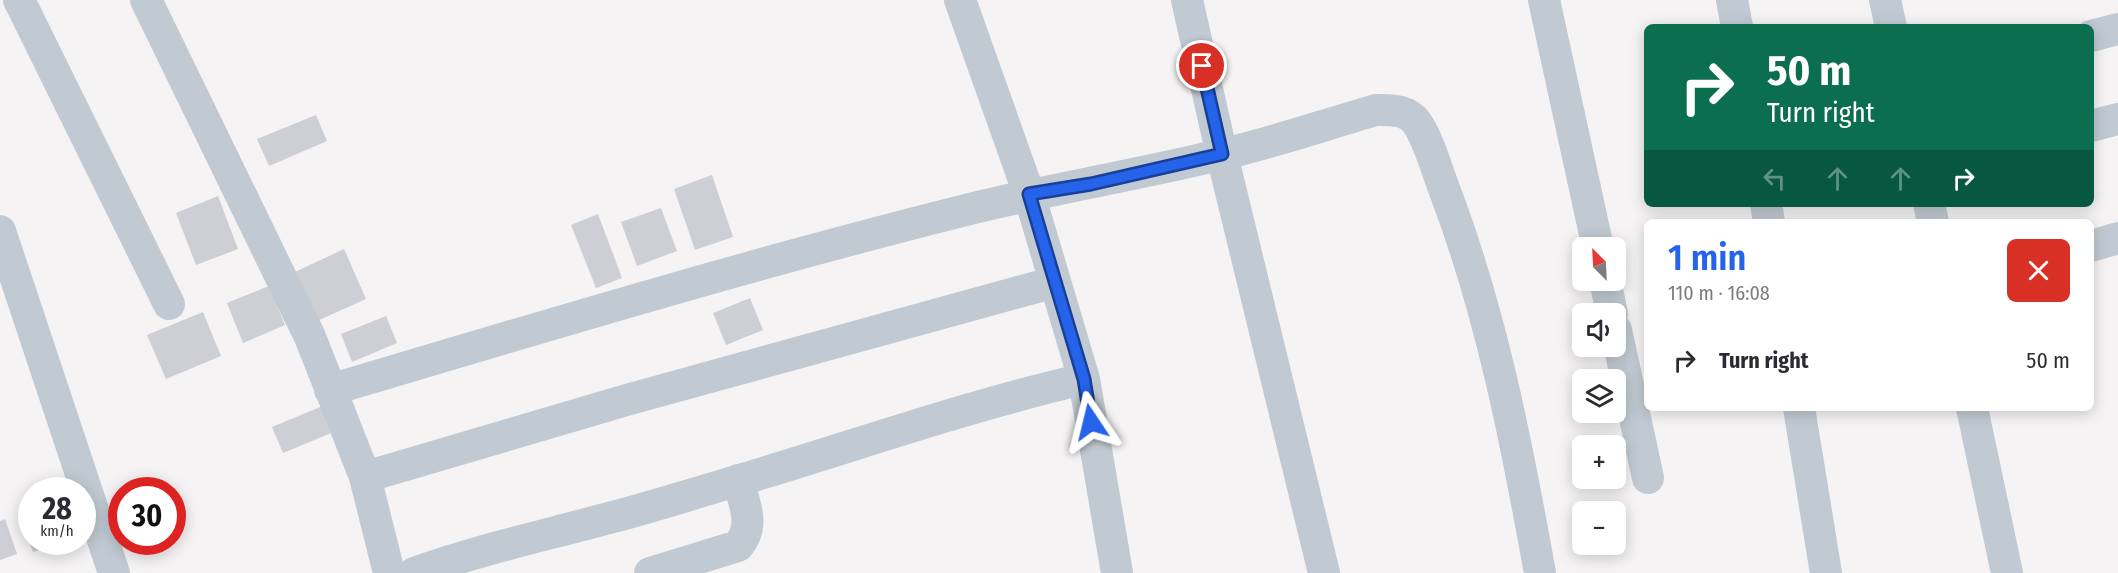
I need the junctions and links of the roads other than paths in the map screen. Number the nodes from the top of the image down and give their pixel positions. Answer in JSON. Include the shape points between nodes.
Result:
{"nodes":[{"id":1,"x":20,"y":0,"type":"edge"},
{"id":2,"x":146,"y":0,"type":"edge"},
{"id":3,"x":960,"y":0,"type":"edge"},
{"id":4,"x":1187,"y":0,"type":"edge"},
{"id":5,"x":1544,"y":0,"type":"edge"},
{"id":6,"x":1732,"y":0,"type":"edge"},
{"id":7,"x":1885,"y":0,"type":"edge"},
{"id":8,"x":1736,"y":24,"type":"edge"},
{"id":9,"x":1890,"y":24,"type":"edge"},
{"id":10,"x":2118,"y":29,"type":"edge"},
{"id":11,"x":2094,"y":35,"type":"edge"},
{"id":12,"x":2118,"y":119,"type":"edge"},
{"id":13,"x":2094,"y":125,"type":"edge"},
{"id":14,"x":1222,"y":154,"type":"junction"},
{"id":15,"x":1029,"y":194,"type":"junction"},
{"id":16,"x":0,"y":231,"type":"edge"},
{"id":17,"x":1596,"y":237,"type":"edge"},
{"id":18,"x":2118,"y":238,"type":"edge"},
{"id":19,"x":2094,"y":245,"type":"edge"},
{"id":20,"x":1055,"y":282,"type":"junction"},
{"id":21,"x":169,"y":304,"type":"dead end"},
{"id":22,"x":1622,"y":357,"type":"edge"},
{"id":23,"x":1084,"y":379,"type":"junction"},
{"id":24,"x":330,"y":390,"type":"junction"},
{"id":25,"x":1799,"y":411,"type":"edge"},
{"id":26,"x":1973,"y":411,"type":"edge"},
{"id":27,"x":365,"y":477,"type":"junction"},
{"id":28,"x":1648,"y":478,"type":"dead end"},
{"id":29,"x":738,"y":480,"type":"junction"},
{"id":30,"x":114,"y":573,"type":"edge"},
{"id":31,"x":389,"y":573,"type":"edge"},
{"id":32,"x":414,"y":573,"type":"edge"},
{"id":33,"x":650,"y":573,"type":"edge"},
{"id":34,"x":1117,"y":573,"type":"edge"},
{"id":35,"x":1324,"y":573,"type":"edge"},
{"id":36,"x":1540,"y":573,"type":"edge"},
{"id":37,"x":1826,"y":573,"type":"edge"},
{"id":38,"x":2007,"y":573,"type":"edge"}],
"edges":[{"from":1,"to":21,"type":"street"},
{"from":2,"to":24,"type":"street","via":[[310,338]]},
{"from":3,"to":15,"type":"street"},
{"from":4,"to":14,"type":"street"},
{"from":5,"to":17,"type":"street"},
{"from":6,"to":8,"type":"street"},
{"from":7,"to":9,"type":"street"},
{"from":10,"to":11,"type":"street"},
{"from":12,"to":13,"type":"street"},
{"from":14,"to":15,"type":"street"},
{"from":14,"to":35,"type":"street"},
{"from":14,"to":36,"type":"street","via":[[1376,110],[1397,110],[1416,121],[1461,234],[1494,351],[1520,461]]},
{"from":15,"to":20,"type":"street"},
{"from":15,"to":24,"type":"street","via":[[771,261]]},
{"from":16,"to":30,"type":"street"},
{"from":18,"to":19,"type":"street"},
{"from":20,"to":23,"type":"street"},
{"from":20,"to":27,"type":"street"},
{"from":22,"to":28,"type":"street"},
{"from":23,"to":29,"type":"street","via":[[1028,392]]},
{"from":23,"to":34,"type":"street"},
{"from":24,"to":27,"type":"street"},
{"from":25,"to":37,"type":"street"},
{"from":26,"to":38,"type":"street"},
{"from":27,"to":31,"type":"street"},
{"from":29,"to":32,"type":"street"},
{"from":29,"to":33,"type":"street","via":[[749,523],[738,546]]}]}
